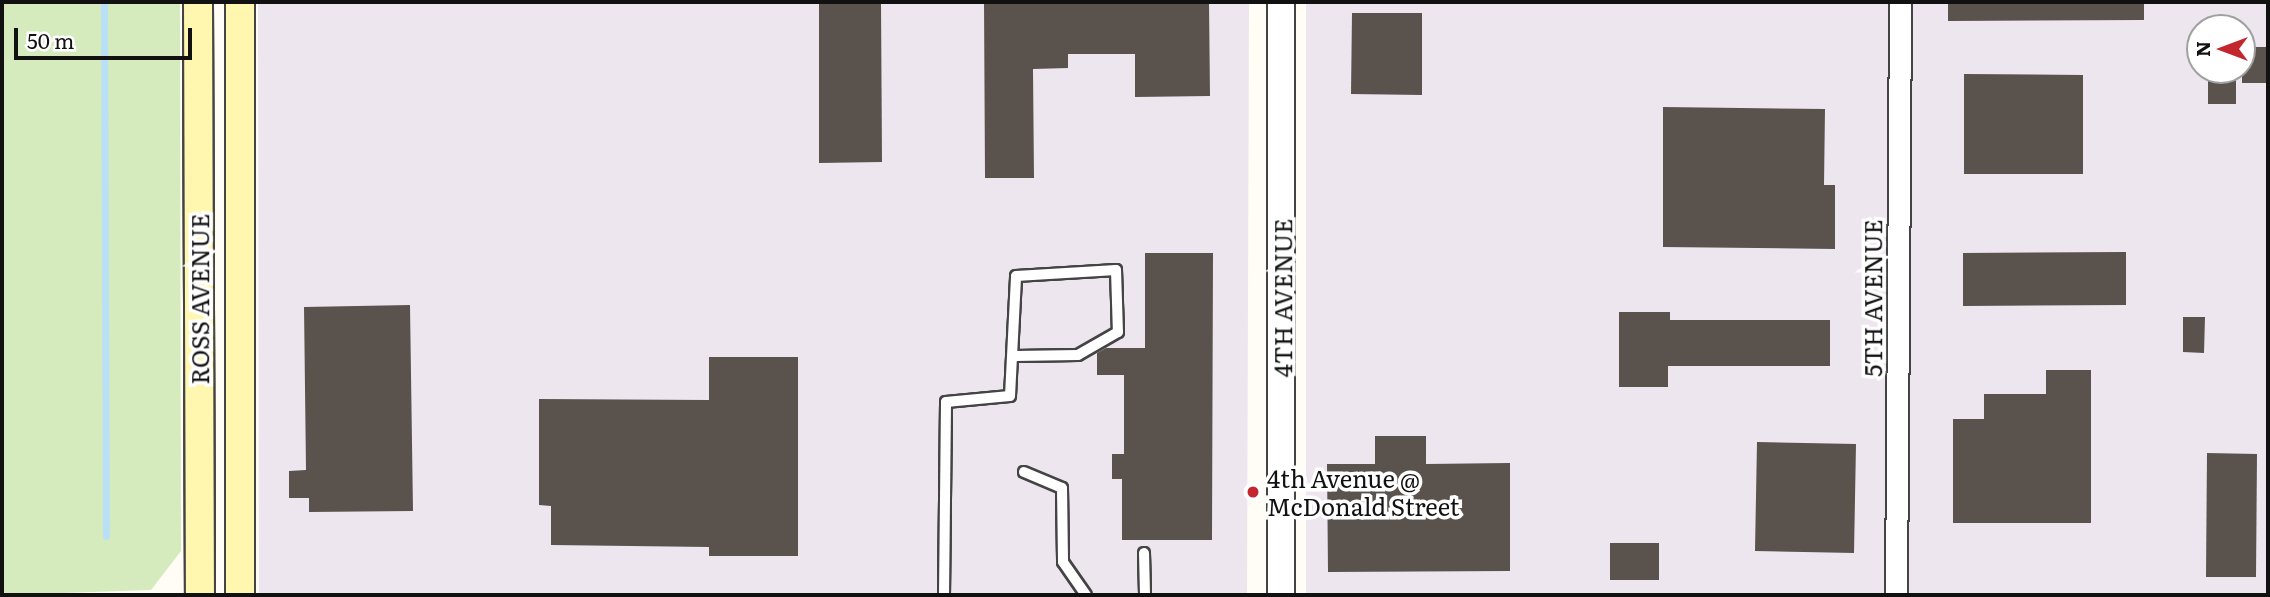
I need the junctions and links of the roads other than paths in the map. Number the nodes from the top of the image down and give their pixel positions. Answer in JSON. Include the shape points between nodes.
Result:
{"nodes":[{"id":1,"x":198,"y":2,"type":"edge"},
{"id":2,"x":240,"y":2,"type":"edge"},
{"id":3,"x":1281,"y":2,"type":"edge"},
{"id":4,"x":1900,"y":2,"type":"edge"},
{"id":5,"x":1015,"y":356,"type":"junction"},
{"id":6,"x":1024,"y":472,"type":"dead end"},
{"id":7,"x":1144,"y":553,"type":"dead end"},
{"id":8,"x":200,"y":595,"type":"edge"},
{"id":9,"x":240,"y":595,"type":"edge"},
{"id":10,"x":944,"y":595,"type":"edge"},
{"id":11,"x":1086,"y":595,"type":"edge"},
{"id":12,"x":1145,"y":595,"type":"edge"},
{"id":13,"x":1281,"y":595,"type":"edge"},
{"id":14,"x":1896,"y":595,"type":"edge"}],
"edges":[{"from":1,"to":8,"type":"main road","name":"ROSS AVENUE"},
{"from":2,"to":9,"type":"main road","name":"ROSS AVENUE"},
{"from":3,"to":13,"type":"street","name":"4TH AVENUE"},
{"from":4,"to":14,"type":"street","name":"5TH AVENUE"},
{"from":5,"to":5,"type":"lane","via":[[1016,276],[1116,270],[1118,332],[1078,355]]},
{"from":5,"to":10,"type":"lane","via":[[1010,396],[946,402]]},
{"from":6,"to":11,"type":"lane","via":[[1062,488],[1063,562]]},
{"from":7,"to":12,"type":"lane"}]}
